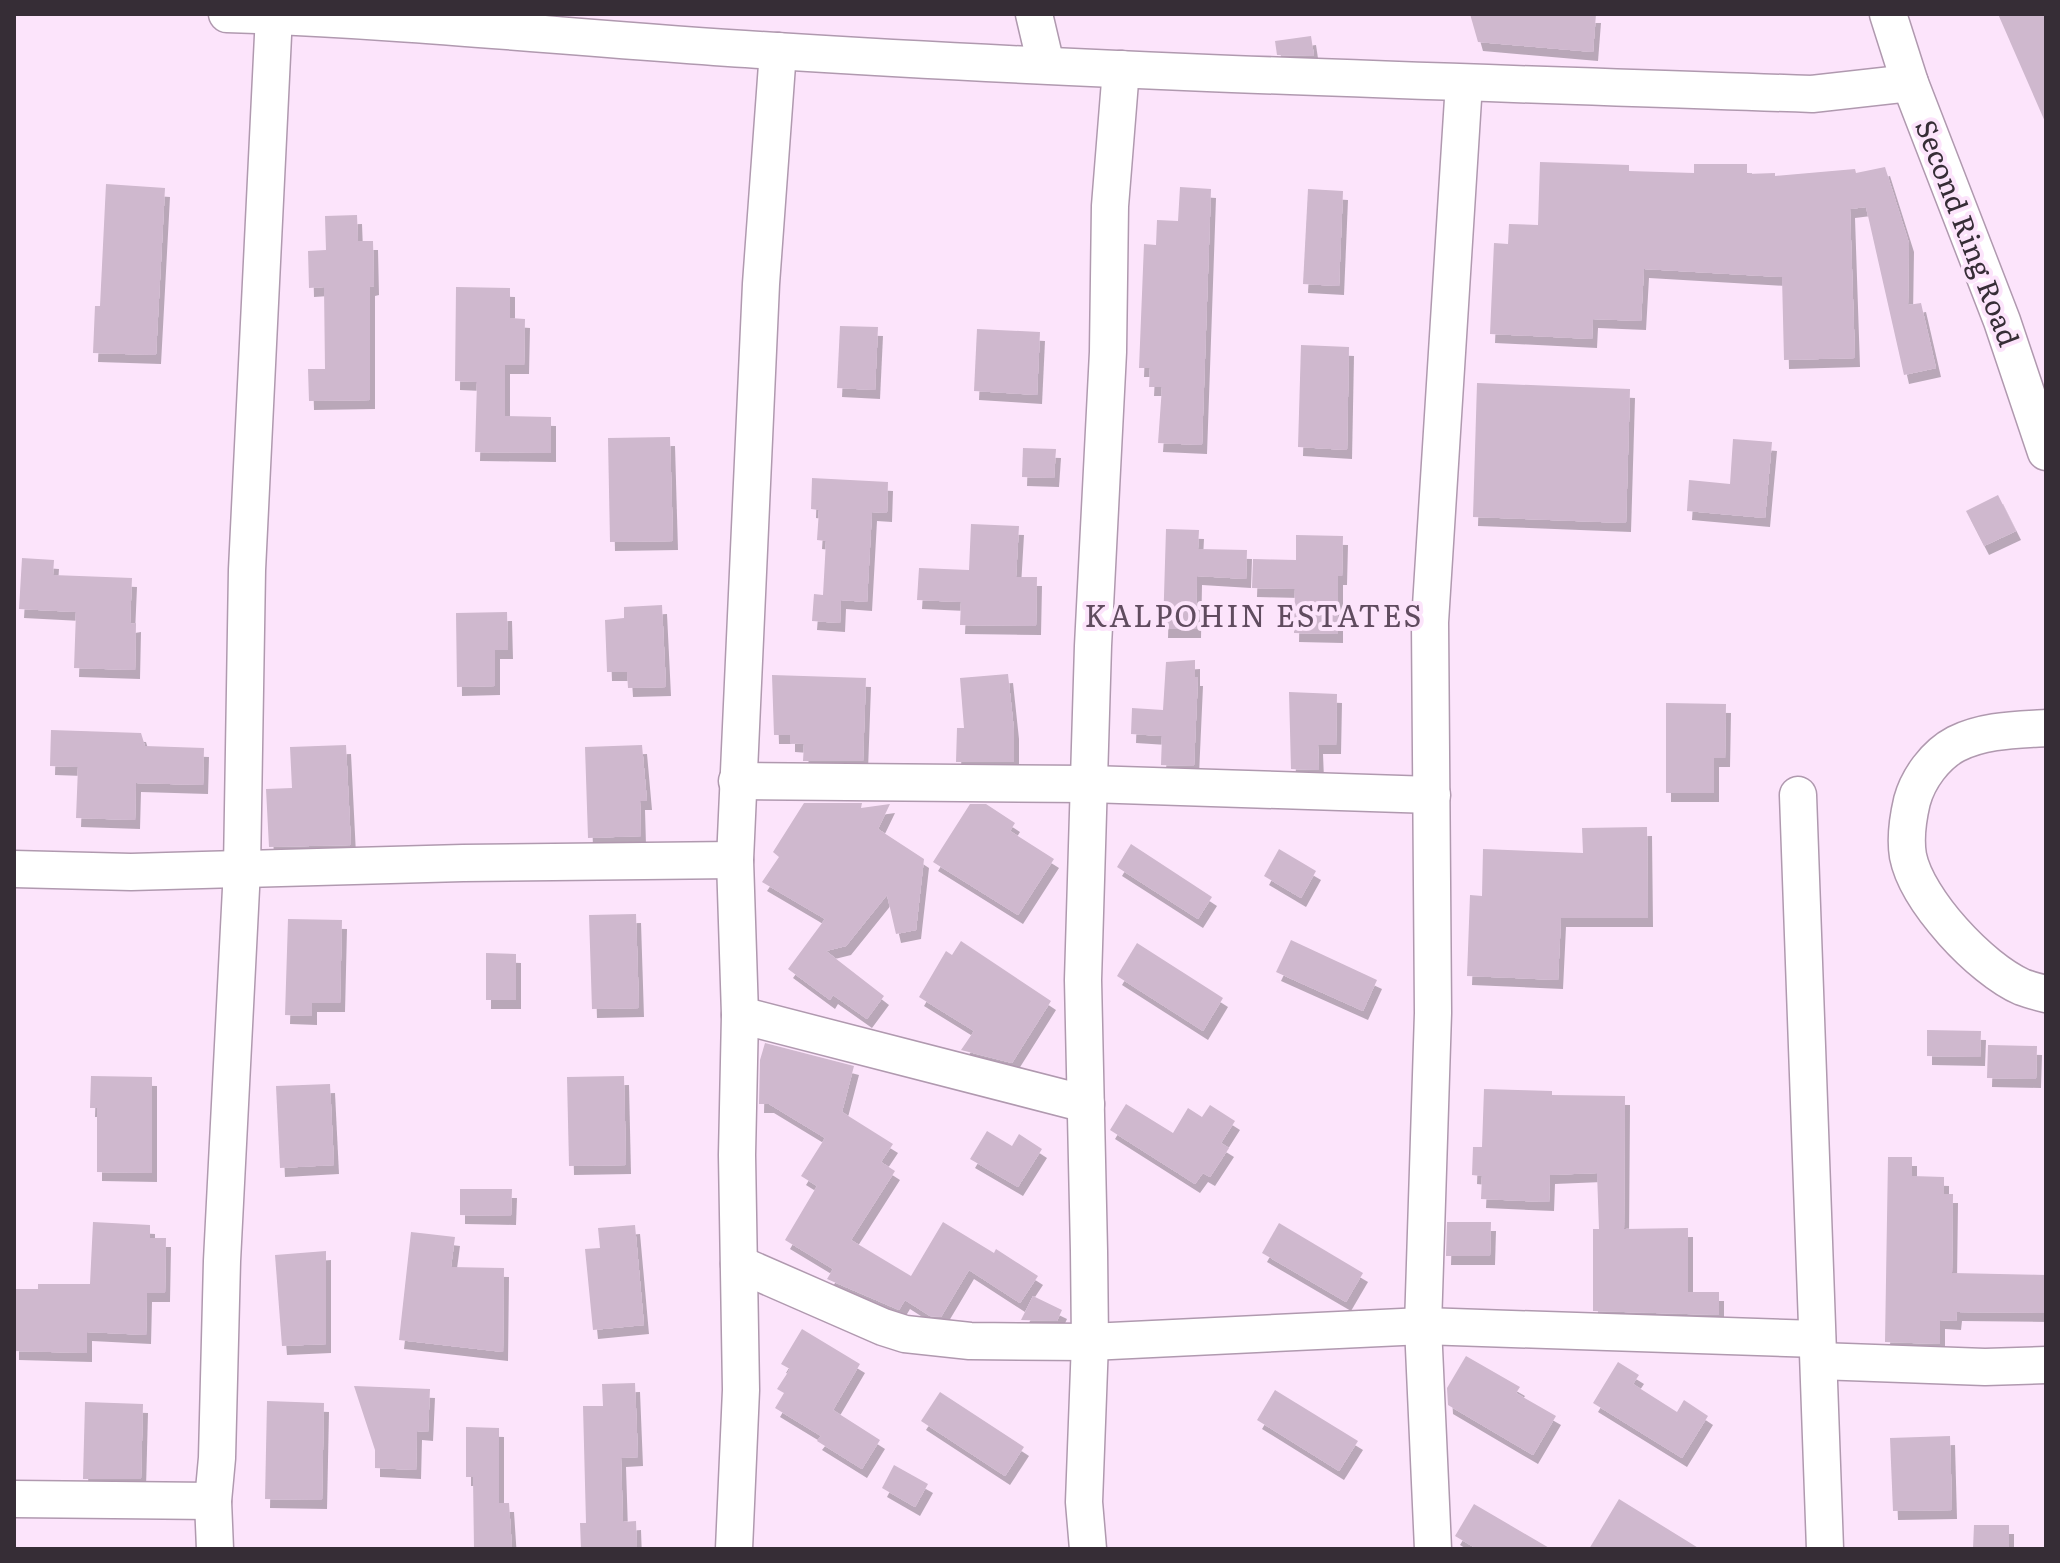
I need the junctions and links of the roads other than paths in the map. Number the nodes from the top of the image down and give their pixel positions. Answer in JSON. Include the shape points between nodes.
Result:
{"nodes":[{"id":1,"x":227,"y":14,"type":"edge"},
{"id":2,"x":1034,"y":14,"type":"edge"},
{"id":3,"x":1888,"y":14,"type":"edge"},
{"id":4,"x":274,"y":15,"type":"edge"},
{"id":5,"x":360,"y":17,"type":"edge"},
{"id":6,"x":778,"y":51,"type":"junction"},
{"id":7,"x":1046,"y":65,"type":"junction"},
{"id":8,"x":1121,"y":69,"type":"junction"},
{"id":9,"x":1464,"y":83,"type":"junction"},
{"id":10,"x":1910,"y":83,"type":"junction"},
{"id":11,"x":2046,"y":452,"type":"edge"},
{"id":12,"x":2046,"y":728,"type":"edge"},
{"id":13,"x":737,"y":781,"type":"junction"},
{"id":14,"x":1089,"y":784,"type":"junction"},
{"id":15,"x":1432,"y":795,"type":"junction"},
{"id":16,"x":1798,"y":795,"type":"dead end"},
{"id":17,"x":735,"y":860,"type":"junction"},
{"id":18,"x":14,"y":869,"type":"edge"},
{"id":19,"x":242,"y":869,"type":"junction"},
{"id":20,"x":2046,"y":994,"type":"edge"},
{"id":21,"x":740,"y":1015,"type":"junction"},
{"id":22,"x":1086,"y":1104,"type":"junction"},
{"id":23,"x":739,"y":1264,"type":"junction"},
{"id":24,"x":1423,"y":1326,"type":"junction"},
{"id":25,"x":1090,"y":1342,"type":"junction"},
{"id":26,"x":1818,"y":1350,"type":"junction"},
{"id":27,"x":2046,"y":1365,"type":"edge"},
{"id":28,"x":14,"y":1499,"type":"edge"},
{"id":29,"x":213,"y":1501,"type":"junction"},
{"id":30,"x":215,"y":1549,"type":"edge"},
{"id":31,"x":734,"y":1549,"type":"edge"},
{"id":32,"x":1088,"y":1549,"type":"edge"},
{"id":33,"x":1433,"y":1549,"type":"edge"},
{"id":34,"x":1825,"y":1549,"type":"edge"}],
"edges":[{"from":1,"to":4,"type":"street"},
{"from":2,"to":7,"type":"street"},
{"from":3,"to":10,"type":"street","name":"Second Ring Road"},
{"from":4,"to":5,"type":"street"},
{"from":4,"to":19,"type":"street","via":[[247,570]]},
{"from":5,"to":6,"type":"street"},
{"from":6,"to":7,"type":"street"},
{"from":6,"to":13,"type":"street"},
{"from":7,"to":8,"type":"street"},
{"from":8,"to":9,"type":"street"},
{"from":8,"to":14,"type":"street","via":[[1110,206]]},
{"from":9,"to":10,"type":"street","via":[[1812,94]]},
{"from":9,"to":15,"type":"street","via":[[1430,622]]},
{"from":10,"to":11,"type":"street","name":"Second Ring Road","via":[[2002,321]]},
{"from":12,"to":20,"type":"street","via":[[1989,732],[1954,745],[1929,767],[1915,790],[1907,822],[1913,869],[1924,895],[1950,929],[2021,987]]},
{"from":13,"to":14,"type":"street"},
{"from":13,"to":17,"type":"street"},
{"from":14,"to":15,"type":"street"},
{"from":14,"to":22,"type":"street","via":[[1083,980]]},
{"from":15,"to":24,"type":"street","via":[[1433,1013]]},
{"from":16,"to":26,"type":"street"},
{"from":17,"to":19,"type":"street"},
{"from":17,"to":21,"type":"street"},
{"from":18,"to":19,"type":"street"},
{"from":19,"to":29,"type":"street"},
{"from":21,"to":22,"type":"street"},
{"from":21,"to":23,"type":"street"},
{"from":22,"to":25,"type":"street"},
{"from":23,"to":25,"type":"street","via":[[905,1334],[970,1341]]},
{"from":23,"to":31,"type":"street","via":[[741,1390]]},
{"from":24,"to":25,"type":"street"},
{"from":24,"to":26,"type":"street"},
{"from":24,"to":33,"type":"street"},
{"from":25,"to":32,"type":"street","via":[[1084,1502]]},
{"from":26,"to":27,"type":"street","via":[[1985,1367]]},
{"from":26,"to":34,"type":"street"},
{"from":28,"to":29,"type":"street"},
{"from":29,"to":30,"type":"street"}]}
